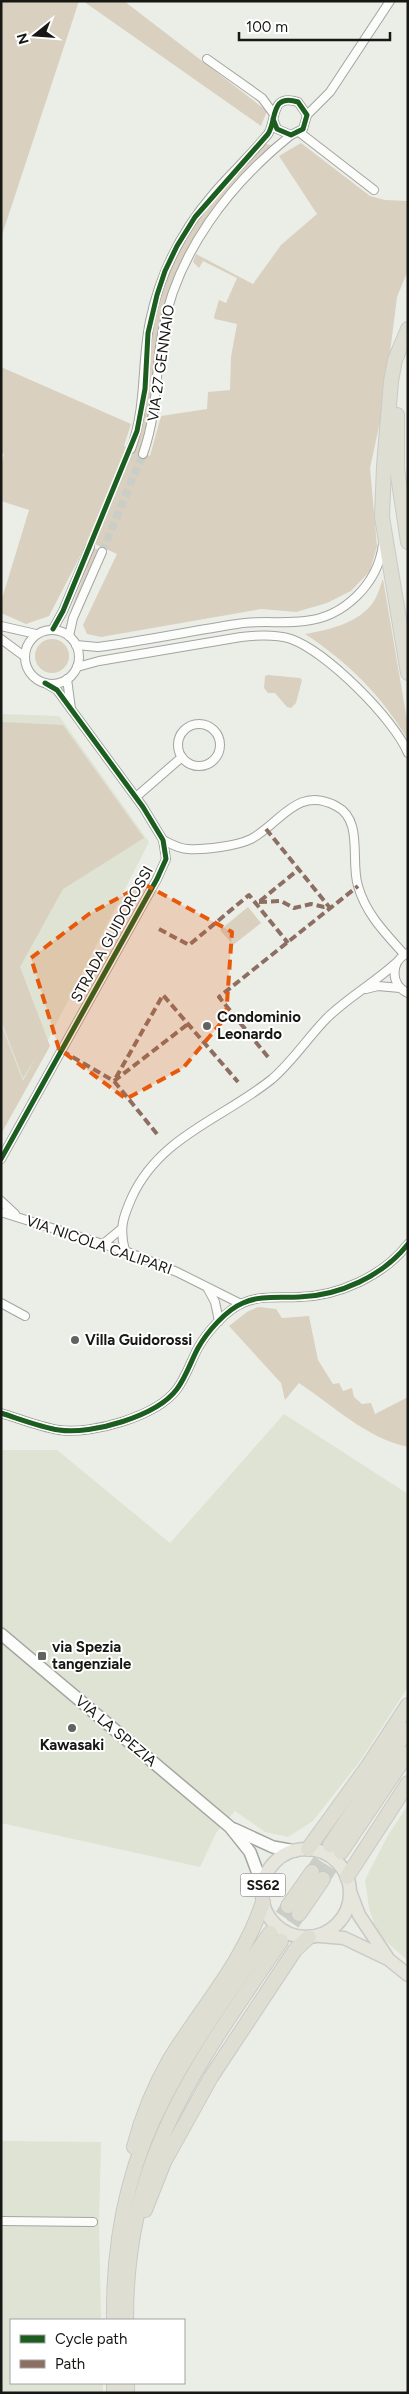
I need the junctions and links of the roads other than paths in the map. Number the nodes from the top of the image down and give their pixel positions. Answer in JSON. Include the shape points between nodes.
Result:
{"nodes":[{"id":1,"x":387,"y":3,"type":"edge"},
{"id":2,"x":208,"y":59,"type":"dead end"},
{"id":3,"x":325,"y":97,"type":"junction"},
{"id":4,"x":262,"y":98,"type":"junction"},
{"id":5,"x":298,"y":102,"type":"junction"},
{"id":6,"x":279,"y":104,"type":"junction"},
{"id":7,"x":307,"y":115,"type":"junction"},
{"id":8,"x":273,"y":116,"type":"junction"},
{"id":9,"x":295,"y":134,"type":"junction"},
{"id":10,"x":374,"y":190,"type":"dead end"},
{"id":11,"x":408,"y":331,"type":"edge"},
{"id":12,"x":131,"y":449,"type":"tunnel mouth"},
{"id":13,"x":143,"y":454,"type":"tunnel mouth"},
{"id":14,"x":384,"y":532,"type":"junction"},
{"id":15,"x":408,"y":542,"type":"edge"},
{"id":16,"x":90,"y":547,"type":"tunnel mouth"},
{"id":17,"x":102,"y":552,"type":"tunnel mouth"},
{"id":18,"x":1,"y":626,"type":"edge"},
{"id":19,"x":53,"y":629,"type":"junction"},
{"id":20,"x":36,"y":634,"type":"junction"},
{"id":21,"x":69,"y":636,"type":"junction"},
{"id":22,"x":1,"y":639,"type":"edge"},
{"id":23,"x":76,"y":645,"type":"junction"},
{"id":24,"x":24,"y":656,"type":"junction"},
{"id":25,"x":77,"y":667,"type":"junction"},
{"id":26,"x":408,"y":672,"type":"edge"},
{"id":27,"x":67,"y":679,"type":"junction"},
{"id":28,"x":45,"y":683,"type":"junction"},
{"id":29,"x":71,"y":710,"type":"junction"},
{"id":30,"x":408,"y":753,"type":"edge"},
{"id":31,"x":182,"y":757,"type":"junction"},
{"id":32,"x":136,"y":797,"type":"junction"},
{"id":33,"x":163,"y":840,"type":"junction"},
{"id":34,"x":406,"y":954,"type":"edge"},
{"id":35,"x":396,"y":963,"type":"junction"},
{"id":36,"x":400,"y":988,"type":"junction"},
{"id":37,"x":359,"y":990,"type":"junction"},
{"id":38,"x":408,"y":993,"type":"edge"},
{"id":39,"x":1,"y":1159,"type":"edge"},
{"id":40,"x":1,"y":1201,"type":"edge"},
{"id":41,"x":1,"y":1212,"type":"edge"},
{"id":42,"x":17,"y":1216,"type":"junction"},
{"id":43,"x":120,"y":1230,"type":"junction"},
{"id":44,"x":103,"y":1244,"type":"junction"},
{"id":45,"x":408,"y":1244,"type":"edge"},
{"id":46,"x":124,"y":1251,"type":"junction"},
{"id":47,"x":208,"y":1289,"type":"junction"},
{"id":48,"x":1,"y":1303,"type":"edge"},
{"id":49,"x":240,"y":1304,"type":"junction"},
{"id":50,"x":26,"y":1316,"type":"dead end"},
{"id":51,"x":219,"y":1321,"type":"junction"},
{"id":52,"x":1,"y":1413,"type":"edge"},
{"id":53,"x":1,"y":1634,"type":"edge"},
{"id":54,"x":408,"y":1705,"type":"edge"},
{"id":55,"x":408,"y":1729,"type":"edge"},
{"id":56,"x":408,"y":1753,"type":"edge"},
{"id":57,"x":408,"y":1783,"type":"edge"},
{"id":58,"x":230,"y":1827,"type":"junction"},
{"id":59,"x":301,"y":1850,"type":"junction"},
{"id":60,"x":317,"y":1875,"type":"tunnel mouth"},
{"id":61,"x":348,"y":1883,"type":"junction"},
{"id":62,"x":263,"y":1887,"type":"junction"},
{"id":63,"x":263,"y":1902,"type":"junction"},
{"id":64,"x":294,"y":1910,"type":"tunnel mouth"},
{"id":65,"x":313,"y":1936,"type":"junction"},
{"id":66,"x":275,"y":1937,"type":"tunnel mouth"},
{"id":67,"x":388,"y":1959,"type":"junction"},
{"id":68,"x":408,"y":1975,"type":"edge"},
{"id":69,"x":1,"y":2221,"type":"edge"},
{"id":70,"x":93,"y":2222,"type":"dead end"},
{"id":71,"x":121,"y":2270,"type":"junction"},
{"id":72,"x":114,"y":2319,"type":"edge"},
{"id":73,"x":126,"y":2319,"type":"edge"}],
"edges":[{"from":1,"to":3,"type":"street"},
{"from":2,"to":4,"type":"street"},
{"from":3,"to":5,"type":"street"},
{"from":3,"to":7,"type":"street"},
{"from":4,"to":6,"type":"street"},
{"from":4,"to":8,"type":"street"},
{"from":5,"to":6,"type":"street","via":[[288,100]]},
{"from":5,"to":7,"type":"street"},
{"from":6,"to":8,"type":"street"},
{"from":7,"to":9,"type":"street","via":[[306,125]]},
{"from":8,"to":9,"type":"street","via":[[277,129]]},
{"from":8,"to":12,"type":"street","name":"VIA 27 GENNAIO","via":[[272,127],[265,138],[195,216],[171,258],[150,322],[143,403]]},
{"from":9,"to":10,"type":"street"},
{"from":9,"to":13,"type":"street","name":"VIA 27 GENNAIO","via":[[275,146],[217,210],[182,267],[163,327],[155,410]]},
{"from":11,"to":14,"type":"highway","via":[[395,360],[391,380],[382,489]]},
{"from":11,"to":15,"type":"highway","via":[[399,381],[396,425],[397,468]]},
{"from":14,"to":23,"type":"street","via":[[381,556],[369,581],[352,601],[325,616],[299,622],[245,622],[101,646]]},
{"from":14,"to":26,"type":"highway"},
{"from":16,"to":19,"type":"street","via":[[64,611]]},
{"from":17,"to":21,"type":"street","via":[[73,618]]},
{"from":18,"to":20,"type":"street"},
{"from":19,"to":20,"type":"street"},
{"from":19,"to":21,"type":"street"},
{"from":20,"to":24,"type":"street"},
{"from":21,"to":23,"type":"street"},
{"from":22,"to":24,"type":"street"},
{"from":23,"to":25,"type":"street"},
{"from":24,"to":28,"type":"street","via":[[30,673]]},
{"from":25,"to":27,"type":"street"},
{"from":25,"to":30,"type":"street","via":[[241,637],[263,635],[290,639],[310,649],[340,672],[384,717],[403,740]]},
{"from":27,"to":28,"type":"street"},
{"from":27,"to":29,"type":"street","name":"STRADA GUIDOROSSI"},
{"from":28,"to":29,"type":"street","name":"STRADA GUIDOROSSI","via":[[57,690]]},
{"from":29,"to":32,"type":"street","name":"STRADA GUIDOROSSI"},
{"from":31,"to":31,"type":"street","via":[[193,765],[212,762],[220,744],[215,731],[203,724],[189,727],[178,744]]},
{"from":31,"to":32,"type":"street"},
{"from":32,"to":33,"type":"street","name":"STRADA GUIDOROSSI"},
{"from":33,"to":34,"type":"street","via":[[188,850],[236,844],[264,831],[292,806],[323,801],[337,806],[348,815],[354,830],[355,873],[368,912]]},
{"from":33,"to":39,"type":"street","name":"STRADA GUIDOROSSI","via":[[166,859],[161,873]]},
{"from":34,"to":35,"type":"street"},
{"from":35,"to":36,"type":"street","via":[[395,979]]},
{"from":35,"to":37,"type":"street","via":[[380,978]]},
{"from":36,"to":37,"type":"street","via":[[378,986]]},
{"from":36,"to":38,"type":"street"},
{"from":37,"to":43,"type":"street","via":[[327,1018],[284,1068],[259,1089],[183,1137],[155,1160],[137,1186]]},
{"from":40,"to":42,"type":"street","name":"VIA NICOLA CALIPARI"},
{"from":41,"to":42,"type":"street","name":"VIA NICOLA CALIPARI"},
{"from":42,"to":44,"type":"street","name":"VIA NICOLA CALIPARI"},
{"from":43,"to":44,"type":"street"},
{"from":43,"to":46,"type":"street"},
{"from":44,"to":46,"type":"street","name":"VIA NICOLA CALIPARI"},
{"from":45,"to":49,"type":"street","via":[[371,1276],[339,1290],[301,1297],[260,1298]]},
{"from":46,"to":47,"type":"street","name":"VIA NICOLA CALIPARI"},
{"from":47,"to":49,"type":"street","name":"VIA NICOLA CALIPARI"},
{"from":47,"to":51,"type":"street"},
{"from":48,"to":50,"type":"street"},
{"from":49,"to":51,"type":"street"},
{"from":51,"to":52,"type":"street","via":[[199,1346],[177,1389],[162,1404],[120,1422],[72,1431],[58,1430]]},
{"from":53,"to":58,"type":"main road","name":"VIA LA SPEZIA","number":"SS62"},
{"from":54,"to":59,"type":"highway","via":[[368,1766]]},
{"from":55,"to":56,"type":"highway","via":[[335,1848]]},
{"from":57,"to":61,"type":"highway"},
{"from":58,"to":59,"type":"main road","name":"VIA LA SPEZIA","number":"SS62","via":[[274,1847]]},
{"from":58,"to":62,"type":"main road","name":"VIA LA SPEZIA","number":"SS62","via":[[250,1852]]},
{"from":59,"to":61,"type":"main road","name":"VIA LA SPEZIA","number":"SS62","via":[[332,1857],[341,1866]]},
{"from":59,"to":62,"type":"main road","name":"VIA LA SPEZIA","number":"SS62","via":[[283,1856],[273,1864]]},
{"from":60,"to":64,"type":"highway"},
{"from":61,"to":65,"type":"main road","via":[[345,1914],[338,1924]]},
{"from":61,"to":67,"type":"main road","name":"VIA LA SPEZIA","via":[[359,1915]]},
{"from":62,"to":63,"type":"main road","name":"VIA LA SPEZIA","number":"SS62"},
{"from":63,"to":65,"type":"main road","name":"VIA LA SPEZIA","number":"SS62","via":[[277,1926],[289,1934]]},
{"from":63,"to":71,"type":"highway","via":[[242,1952],[170,2059],[152,2093],[123,2186],[115,2237]]},
{"from":65,"to":67,"type":"main road","name":"VIA LA SPEZIA","via":[[344,1938]]},
{"from":65,"to":71,"type":"highway","via":[[295,1950],[211,2077],[164,2162]]},
{"from":66,"to":71,"type":"highway","via":[[167,2122],[144,2183]]},
{"from":67,"to":68,"type":"main road","name":"VIA LA SPEZIA"},
{"from":69,"to":70,"type":"street"},
{"from":71,"to":72,"type":"highway"},
{"from":71,"to":73,"type":"highway"}]}
